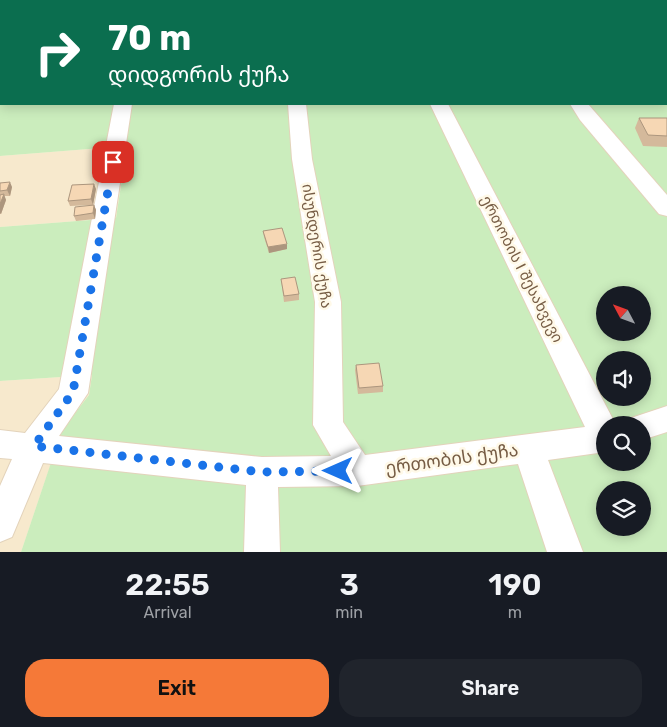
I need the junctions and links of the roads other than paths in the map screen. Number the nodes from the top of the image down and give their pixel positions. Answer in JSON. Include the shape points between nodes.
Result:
{"nodes":[{"id":1,"x":123,"y":105,"type":"edge"},
{"id":2,"x":297,"y":105,"type":"edge"},
{"id":3,"x":440,"y":105,"type":"edge"},
{"id":4,"x":580,"y":105,"type":"edge"},
{"id":5,"x":667,"y":209,"type":"edge"},
{"id":6,"x":596,"y":418,"type":"edge"},
{"id":7,"x":667,"y":419,"type":"edge"},
{"id":8,"x":651,"y":423,"type":"edge"},
{"id":9,"x":596,"y":437,"type":"edge"},
{"id":10,"x":0,"y":444,"type":"edge"},
{"id":11,"x":34,"y":446,"type":"junction"},
{"id":12,"x":528,"y":448,"type":"junction"},
{"id":13,"x":357,"y":471,"type":"junction"},
{"id":14,"x":262,"y":472,"type":"junction"},
{"id":15,"x":0,"y":525,"type":"edge"},
{"id":16,"x":262,"y":552,"type":"edge"},
{"id":17,"x":565,"y":552,"type":"edge"}],
"edges":[{"from":1,"to":11,"type":"street","via":[[73,392]]},
{"from":2,"to":13,"type":"street","name":"ისუნდერის ქუჩა","via":[[302,159],[328,302],[328,425]]},
{"from":3,"to":6,"type":"street","name":"ერთობის I შესახვევი"},
{"from":4,"to":5,"type":"street"},
{"from":7,"to":8,"type":"street"},
{"from":9,"to":12,"type":"street","name":"ერთობის ქუჩა"},
{"from":10,"to":11,"type":"street","name":"ერთობის ქუჩა"},
{"from":11,"to":14,"type":"street","name":"ერთობის ქუჩა"},
{"from":11,"to":15,"type":"street"},
{"from":12,"to":13,"type":"street","name":"ერთობის ქუჩა"},
{"from":12,"to":17,"type":"street"},
{"from":13,"to":14,"type":"street","name":"ერთობის ქუჩა"},
{"from":14,"to":16,"type":"street"}]}
